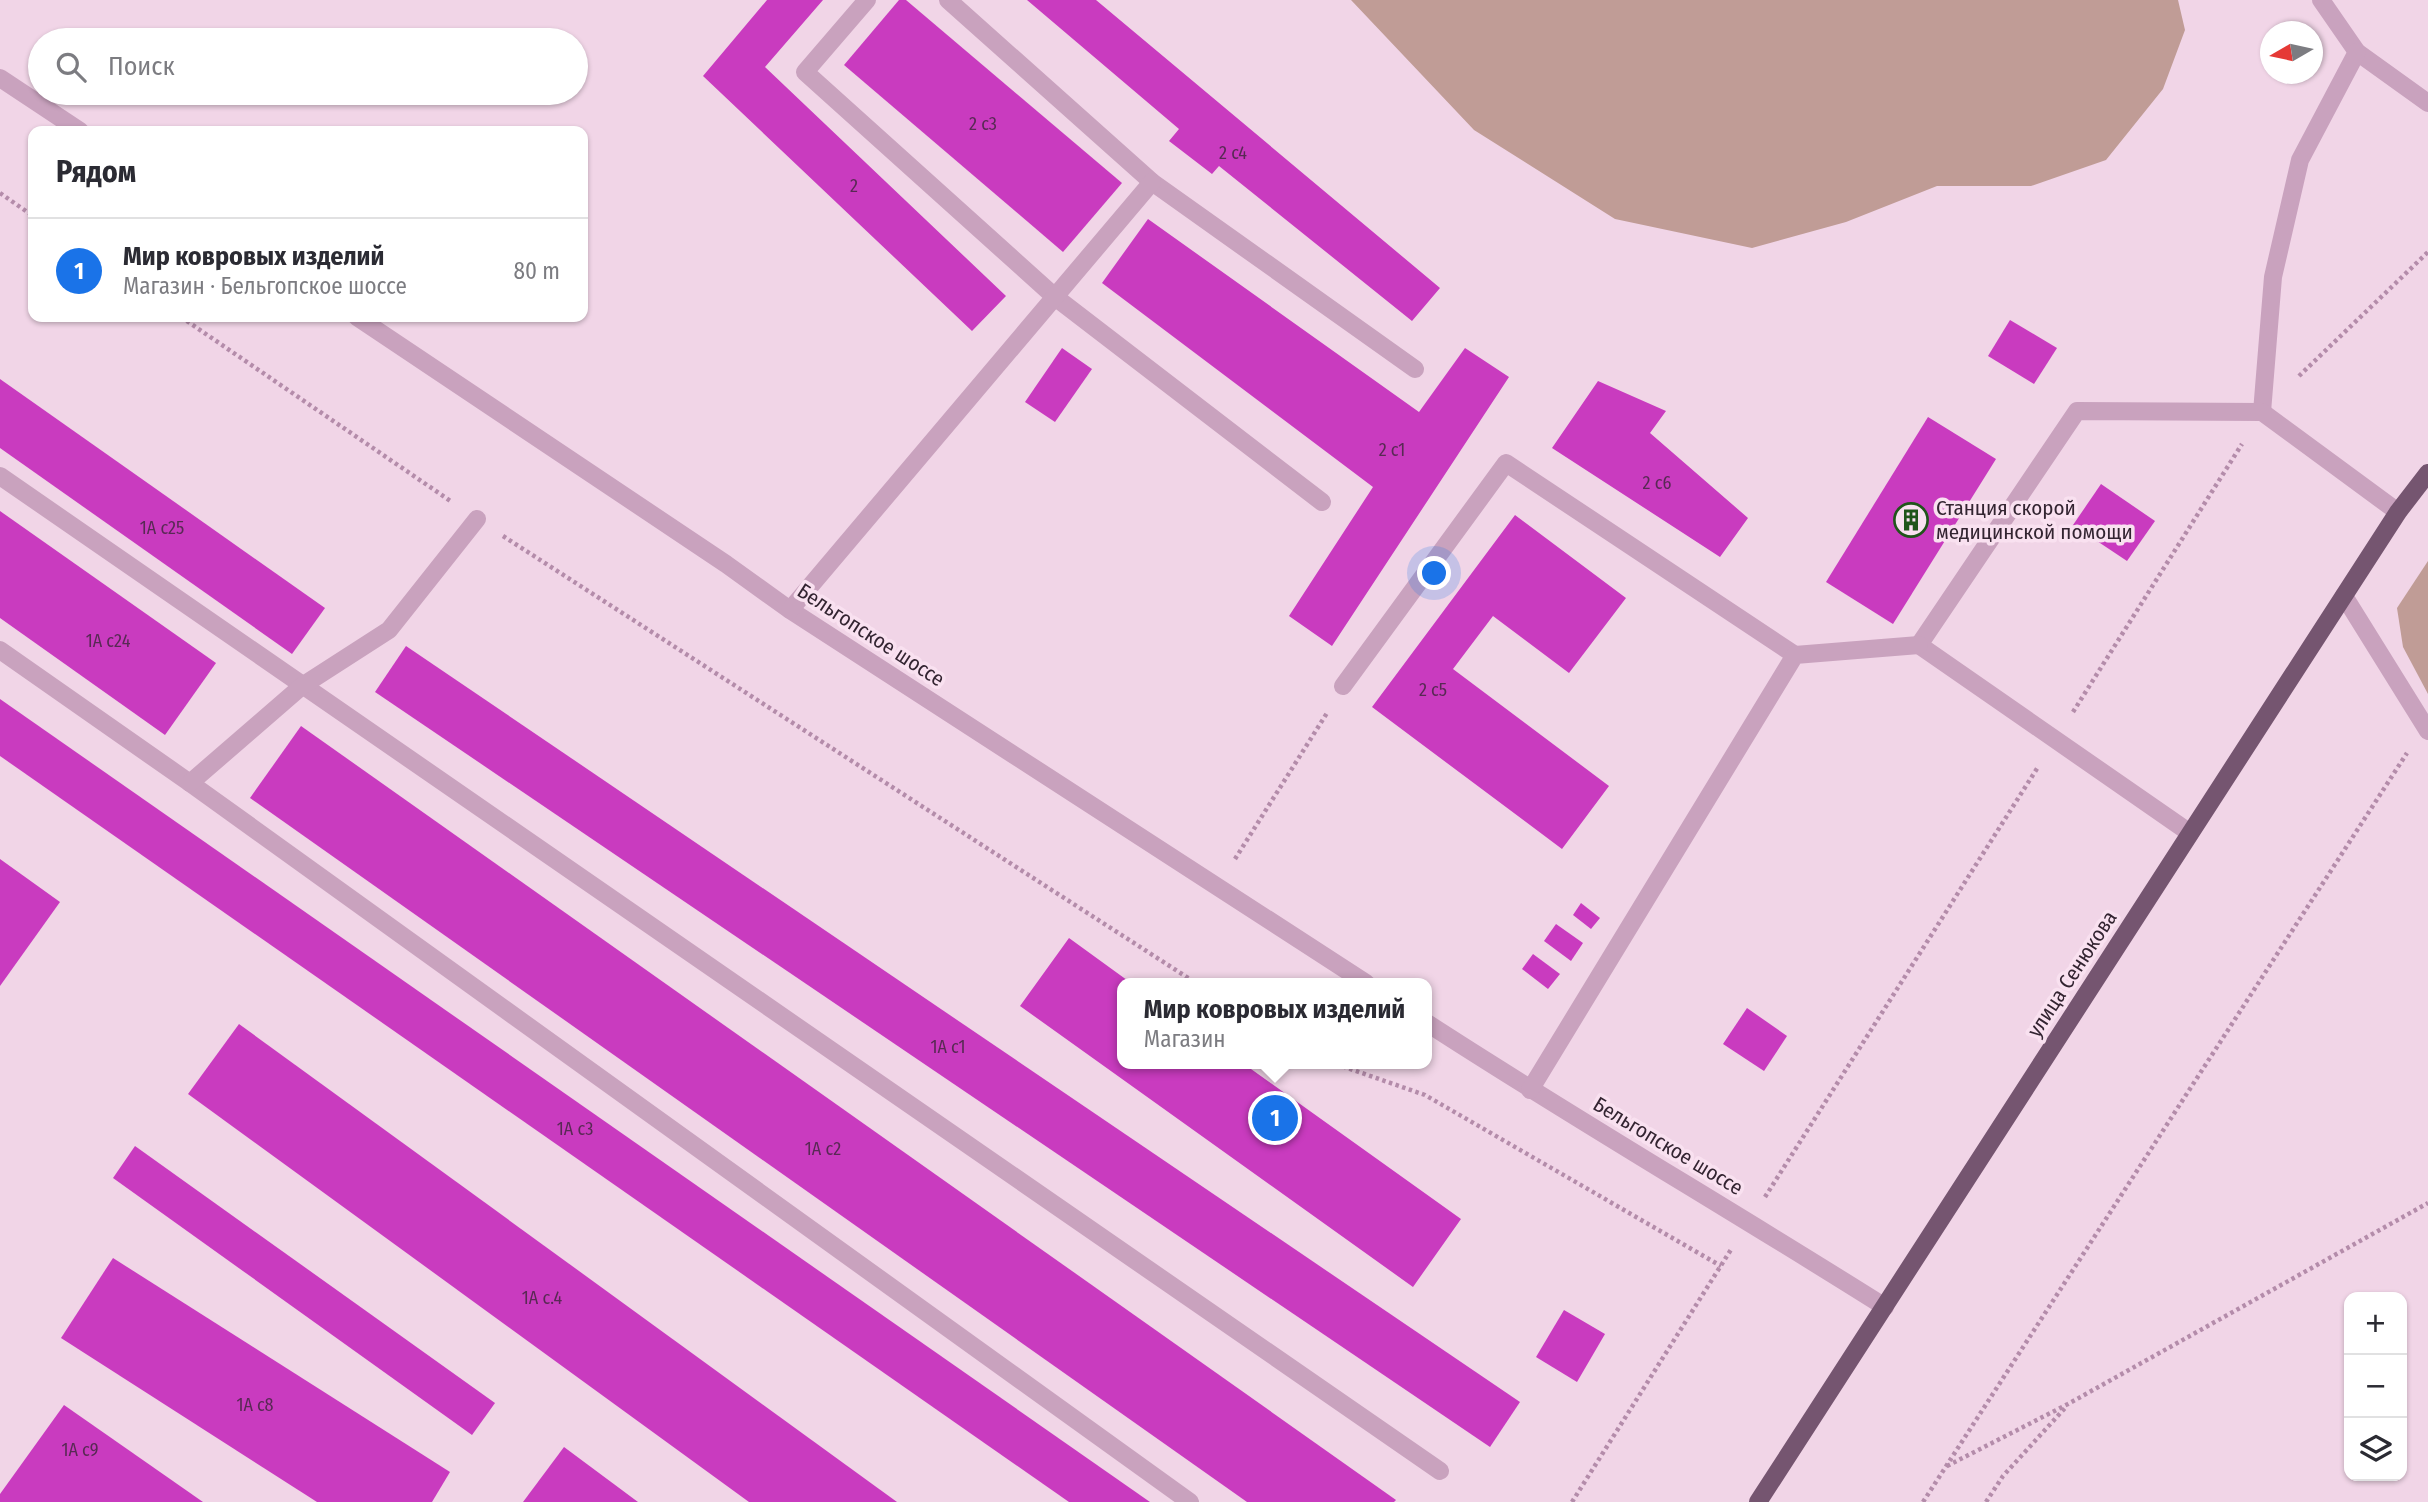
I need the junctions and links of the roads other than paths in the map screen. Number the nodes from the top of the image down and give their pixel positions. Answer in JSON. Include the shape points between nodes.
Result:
{"nodes":[{"id":1,"x":867,"y":0,"type":"edge"},
{"id":2,"x":948,"y":0,"type":"edge"},
{"id":3,"x":2321,"y":0,"type":"edge"},
{"id":4,"x":2357,"y":52,"type":"junction"},
{"id":5,"x":0,"y":78,"type":"edge"},
{"id":6,"x":28,"y":97,"type":"edge"},
{"id":7,"x":2428,"y":103,"type":"edge"},
{"id":8,"x":41,"y":105,"type":"edge"},
{"id":9,"x":72,"y":126,"type":"edge"},
{"id":10,"x":1152,"y":182,"type":"junction"},
{"id":11,"x":1055,"y":297,"type":"junction"},
{"id":12,"x":364,"y":322,"type":"edge"},
{"id":13,"x":1415,"y":369,"type":"dead end"},
{"id":14,"x":2262,"y":411,"type":"junction"},
{"id":15,"x":2428,"y":473,"type":"edge"},
{"id":16,"x":0,"y":476,"type":"edge"},
{"id":17,"x":1322,"y":502,"type":"dead end"},
{"id":18,"x":2398,"y":512,"type":"junction"},
{"id":19,"x":477,"y":519,"type":"road end"},
{"id":20,"x":2344,"y":596,"type":"junction"},
{"id":21,"x":790,"y":610,"type":"junction"},
{"id":22,"x":1919,"y":645,"type":"junction"},
{"id":23,"x":0,"y":650,"type":"edge"},
{"id":24,"x":1795,"y":655,"type":"junction"},
{"id":25,"x":302,"y":686,"type":"junction"},
{"id":26,"x":1343,"y":686,"type":"road end"},
{"id":27,"x":2426,"y":727,"type":"edge"},
{"id":28,"x":190,"y":783,"type":"junction"},
{"id":29,"x":2190,"y":833,"type":"junction"},
{"id":30,"x":1358,"y":978,"type":"edge"},
{"id":31,"x":1432,"y":1026,"type":"edge"},
{"id":32,"x":1530,"y":1090,"type":"junction"},
{"id":33,"x":1885,"y":1307,"type":"junction"},
{"id":34,"x":1440,"y":1471,"type":"dead end"},
{"id":35,"x":1190,"y":1502,"type":"edge"},
{"id":36,"x":1758,"y":1502,"type":"edge"}],
"edges":[{"from":1,"to":11,"type":"street","via":[[805,72]]},
{"from":2,"to":10,"type":"street"},
{"from":3,"to":4,"type":"street"},
{"from":4,"to":7,"type":"street"},
{"from":4,"to":14,"type":"street","via":[[2300,160],[2273,276]]},
{"from":5,"to":6,"type":"street"},
{"from":8,"to":9,"type":"street"},
{"from":10,"to":11,"type":"street"},
{"from":10,"to":13,"type":"street"},
{"from":11,"to":17,"type":"street"},
{"from":11,"to":21,"type":"street"},
{"from":12,"to":21,"type":"street","name":"Бельгопское шоссе"},
{"from":14,"to":18,"type":"street"},
{"from":14,"to":22,"type":"street","via":[[2077,411]]},
{"from":15,"to":18,"type":"main road","name":"улица Сенюкова"},
{"from":16,"to":25,"type":"street"},
{"from":18,"to":20,"type":"main road","name":"улица Сенюкова"},
{"from":19,"to":25,"type":"street","via":[[389,629]]},
{"from":20,"to":27,"type":"street"},
{"from":20,"to":29,"type":"main road","name":"улица Сенюкова"},
{"from":21,"to":30,"type":"street","name":"Бельгопское шоссе"},
{"from":22,"to":24,"type":"street"},
{"from":22,"to":29,"type":"street"},
{"from":23,"to":28,"type":"street"},
{"from":24,"to":26,"type":"street","via":[[1506,463]]},
{"from":24,"to":32,"type":"street"},
{"from":25,"to":28,"type":"street"},
{"from":25,"to":34,"type":"street"},
{"from":28,"to":35,"type":"street"},
{"from":29,"to":33,"type":"main road","name":"улица Сенюкова"},
{"from":31,"to":32,"type":"street","name":"Бельгопское шоссе"},
{"from":32,"to":33,"type":"street","name":"Бельгопское шоссе"},
{"from":33,"to":36,"type":"main road","name":"улица Сенюкова"}]}
